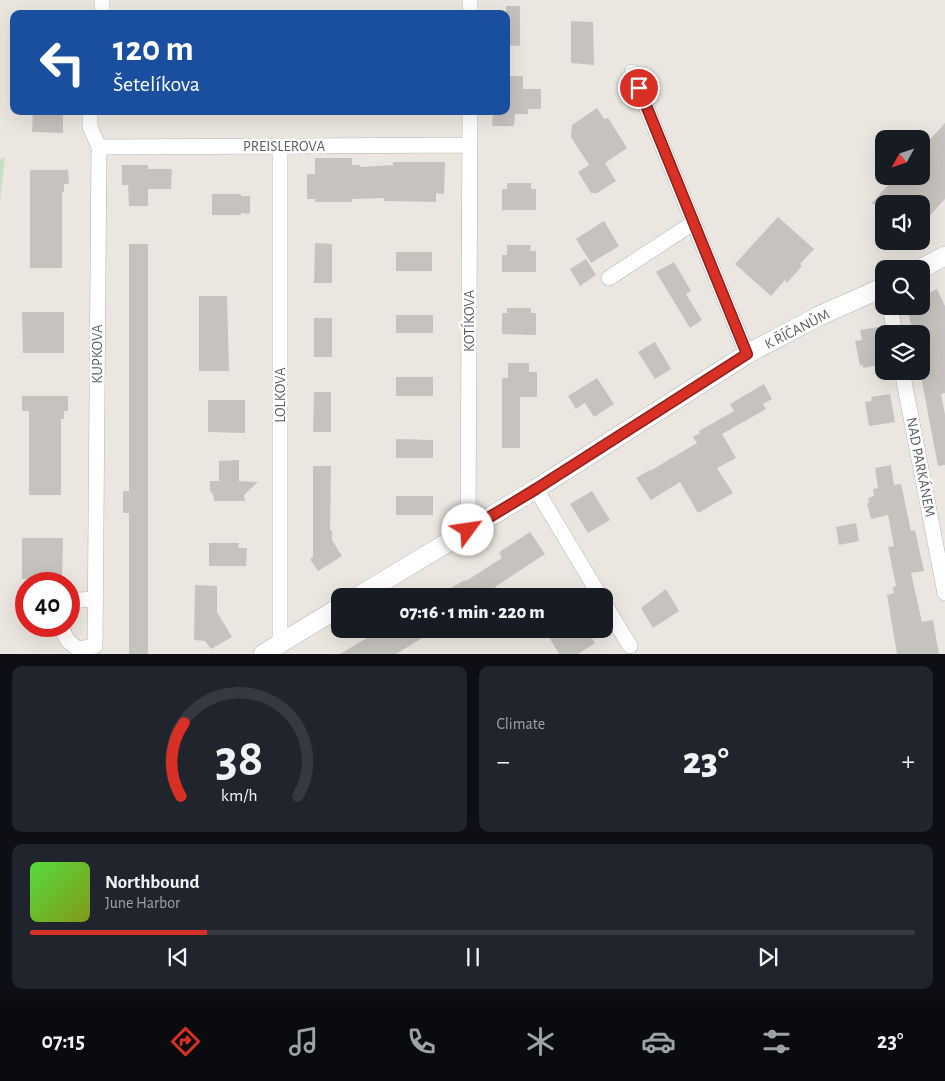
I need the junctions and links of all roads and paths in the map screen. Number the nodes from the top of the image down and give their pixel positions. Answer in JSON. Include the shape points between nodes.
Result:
{"nodes":[{"id":1,"x":632,"y":72,"type":"dead end"},
{"id":2,"x":90,"y":115,"type":"edge"},
{"id":3,"x":470,"y":115,"type":"edge"},
{"id":4,"x":470,"y":145,"type":"junction"},
{"id":5,"x":280,"y":146,"type":"junction"},
{"id":6,"x":98,"y":147,"type":"junction"},
{"id":7,"x":693,"y":223,"type":"junction"},
{"id":8,"x":945,"y":256,"type":"edge"},
{"id":9,"x":930,"y":264,"type":"edge"},
{"id":10,"x":609,"y":278,"type":"dead end"},
{"id":11,"x":875,"y":291,"type":"edge"},
{"id":12,"x":747,"y":354,"type":"junction"},
{"id":13,"x":904,"y":380,"type":"edge"},
{"id":14,"x":536,"y":489,"type":"junction"},
{"id":15,"x":468,"y":530,"type":"junction"},
{"id":16,"x":371,"y":588,"type":"edge"},
{"id":17,"x":595,"y":588,"type":"edge"},
{"id":18,"x":945,"y":593,"type":"edge"},
{"id":19,"x":96,"y":599,"type":"junction"},
{"id":20,"x":80,"y":600,"type":"edge"},
{"id":21,"x":331,"y":612,"type":"edge"},
{"id":22,"x":613,"y":618,"type":"edge"},
{"id":23,"x":66,"y":637,"type":"edge"},
{"id":24,"x":280,"y":643,"type":"junction"},
{"id":25,"x":630,"y":646,"type":"dead end"},
{"id":26,"x":263,"y":654,"type":"edge"}],
"edges":[{"from":1,"to":7,"type":"street"},
{"from":2,"to":6,"type":"street","name":"KUPKOVA","via":[[90,127]]},
{"from":3,"to":4,"type":"street","name":"KOTÍKOVA"},
{"from":4,"to":5,"type":"street","name":"PREISLEROVA"},
{"from":4,"to":15,"type":"street","name":"KOTÍKOVA"},
{"from":5,"to":6,"type":"street","name":"PREISLEROVA"},
{"from":5,"to":24,"type":"street","name":"LOLKOVA"},
{"from":6,"to":19,"type":"street","name":"KUPKOVA"},
{"from":7,"to":10,"type":"street"},
{"from":7,"to":12,"type":"street"},
{"from":8,"to":9,"type":"street"},
{"from":11,"to":12,"type":"street","name":"K ŘÍČANŮM"},
{"from":12,"to":14,"type":"street","name":"K ŘÍČANŮM"},
{"from":13,"to":18,"type":"street","name":"NAD PARKÁNEM"},
{"from":14,"to":15,"type":"street","name":"K ŘÍČANŮM"},
{"from":14,"to":17,"type":"street"},
{"from":15,"to":16,"type":"street","name":"K ŘÍČANŮM"},
{"from":19,"to":20,"type":"street"},
{"from":19,"to":23,"type":"street","name":"KUPKOVA","via":[[95,646],[78,649]]},
{"from":21,"to":24,"type":"street"},
{"from":22,"to":25,"type":"street"},
{"from":24,"to":26,"type":"street"}]}
